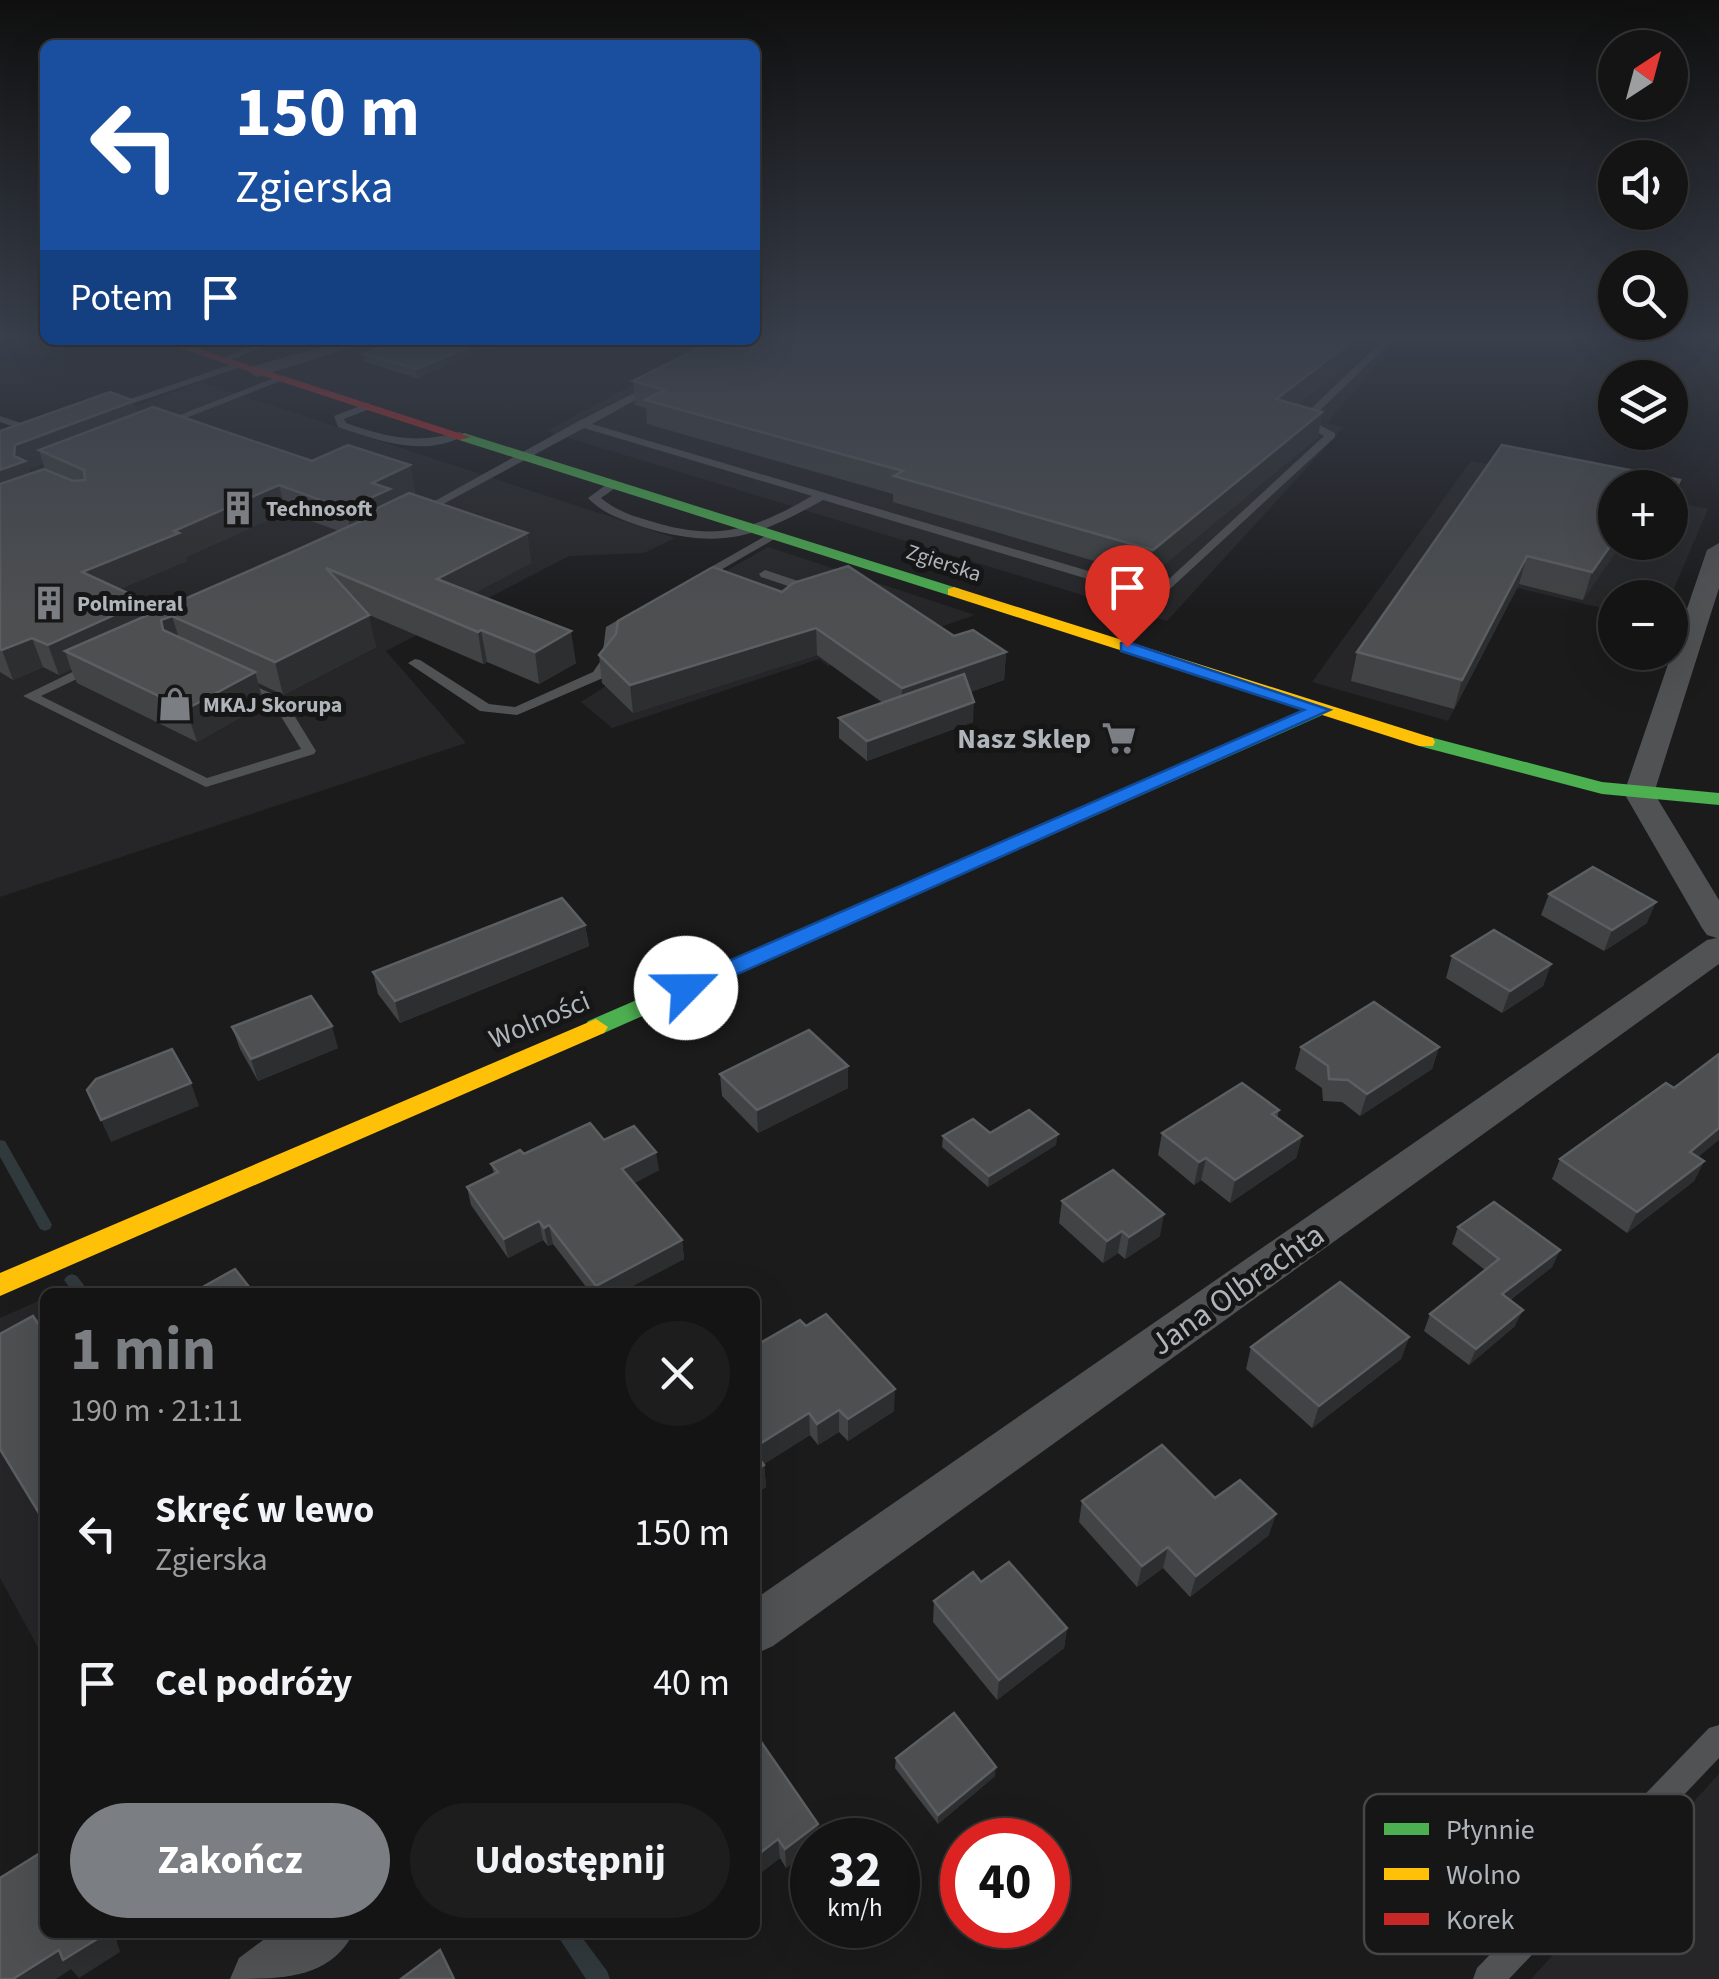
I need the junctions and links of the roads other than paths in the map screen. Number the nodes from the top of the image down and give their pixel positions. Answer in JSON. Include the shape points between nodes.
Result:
{"nodes":[{"id":1,"x":18,"y":426,"type":"edge"},
{"id":2,"x":430,"y":426,"type":"edge"},
{"id":3,"x":577,"y":426,"type":"edge"},
{"id":4,"x":589,"y":426,"type":"edge"},
{"id":5,"x":1315,"y":426,"type":"edge"},
{"id":6,"x":52,"y":427,"type":"edge"},
{"id":7,"x":525,"y":456,"type":"junction"},
{"id":8,"x":820,"y":496,"type":"junction"},
{"id":9,"x":406,"y":519,"type":"edge"},
{"id":10,"x":767,"y":533,"type":"junction"},
{"id":11,"x":1719,"y":550,"type":"edge"},
{"id":12,"x":765,"y":574,"type":"dead end"},
{"id":13,"x":677,"y":590,"type":"edge"},
{"id":14,"x":822,"y":594,"type":"edge"},
{"id":15,"x":644,"y":608,"type":"edge"},
{"id":16,"x":102,"y":662,"type":"edge"},
{"id":17,"x":415,"y":663,"type":"dead end"},
{"id":18,"x":230,"y":678,"type":"edge"},
{"id":19,"x":1321,"y":710,"type":"junction"},
{"id":20,"x":1639,"y":793,"type":"junction"},
{"id":21,"x":1719,"y":800,"type":"edge"},
{"id":22,"x":1719,"y":928,"type":"edge"},
{"id":23,"x":1719,"y":948,"type":"edge"},
{"id":24,"x":0,"y":1285,"type":"edge"},
{"id":25,"x":760,"y":1625,"type":"edge"},
{"id":26,"x":1719,"y":1738,"type":"edge"},
{"id":27,"x":1665,"y":1794,"type":"edge"},
{"id":28,"x":318,"y":1938,"type":"edge"},
{"id":29,"x":1512,"y":1954,"type":"edge"},
{"id":30,"x":260,"y":1979,"type":"edge"},
{"id":31,"x":1488,"y":1979,"type":"edge"}],
"edges":[{"from":1,"to":6,"type":"lane","via":[[35,433]]},
{"from":2,"to":7,"type":"main road","name":"Zgierska"},
{"from":3,"to":7,"type":"lane"},
{"from":4,"to":8,"type":"lane"},
{"from":5,"to":8,"type":"lane","via":[[1331,434],[1158,596]]},
{"from":7,"to":9,"type":"lane"},
{"from":7,"to":10,"type":"main road","name":"Zgierska"},
{"from":8,"to":10,"type":"lane"},
{"from":10,"to":13,"type":"lane"},
{"from":10,"to":19,"type":"main road","name":"Zgierska"},
{"from":11,"to":20,"type":"street"},
{"from":12,"to":14,"type":"lane"},
{"from":15,"to":17,"type":"lane","via":[[612,627],[610,659],[598,675],[517,710],[485,708]]},
{"from":16,"to":18,"type":"lane","via":[[30,696],[206,783],[309,751],[279,702]]},
{"from":19,"to":20,"type":"main road","name":"Zgierska","via":[[1529,772]]},
{"from":19,"to":24,"type":"main road","name":"Wolności"},
{"from":20,"to":21,"type":"main road","name":"Zgierska"},
{"from":20,"to":22,"type":"street"},
{"from":23,"to":25,"type":"street","name":"Jana Olbrachta"},
{"from":26,"to":27,"type":"lane"},
{"from":28,"to":30,"type":"street"},
{"from":29,"to":31,"type":"lane"}]}
